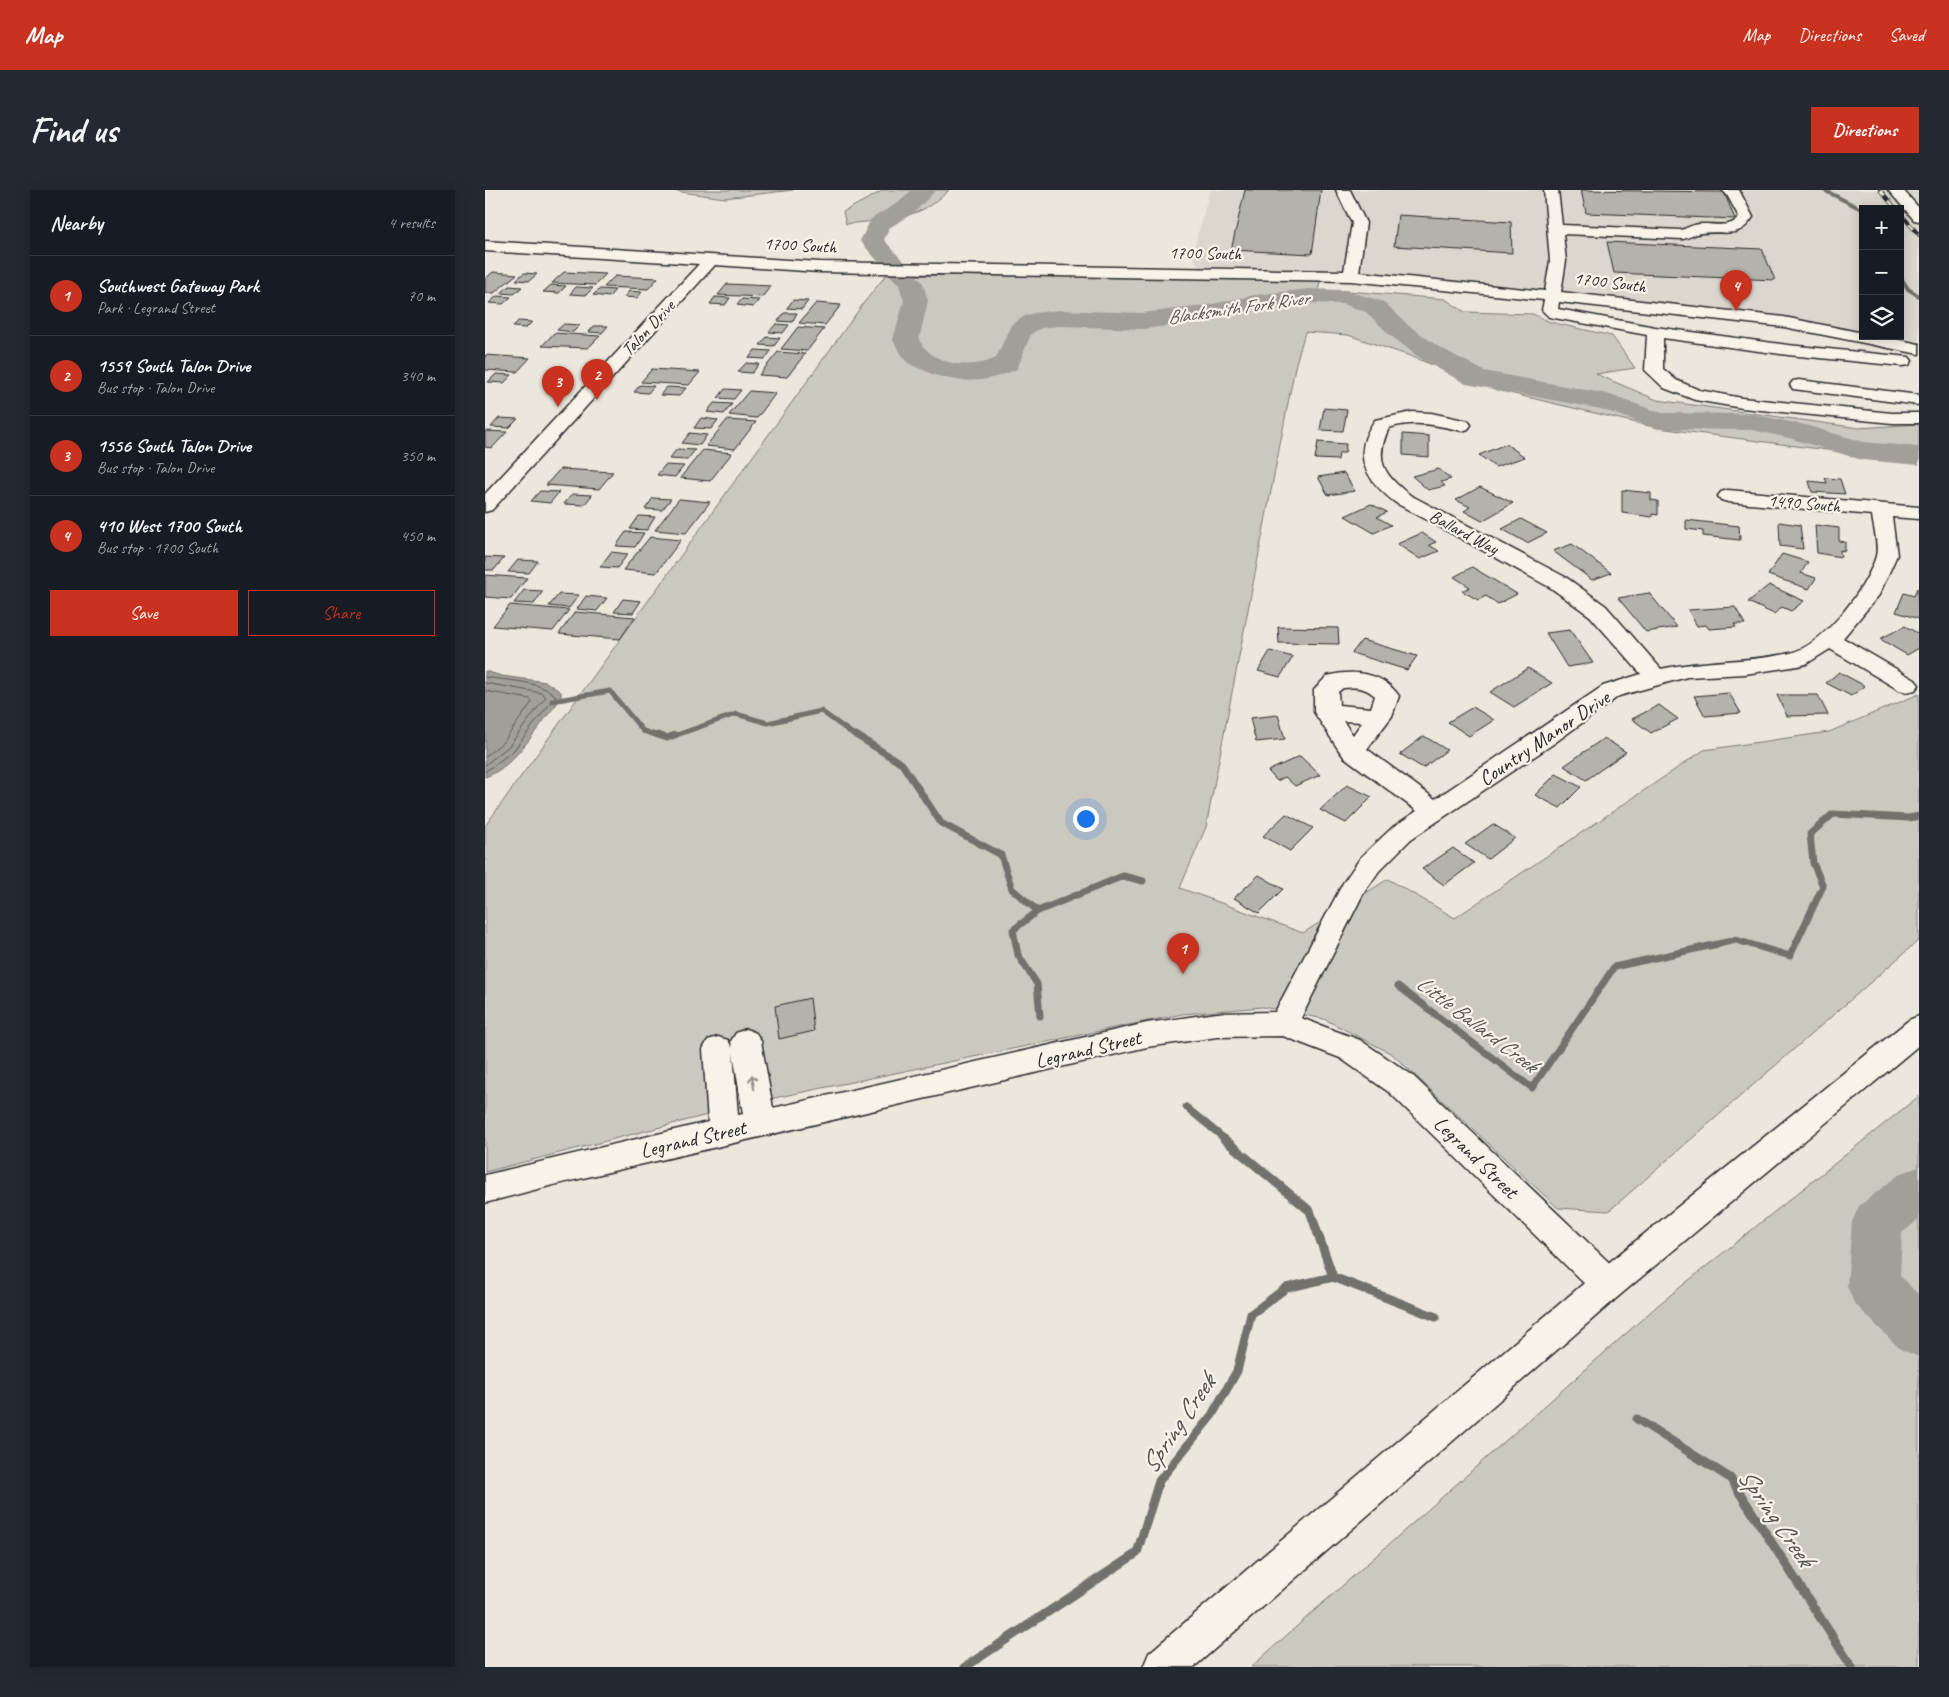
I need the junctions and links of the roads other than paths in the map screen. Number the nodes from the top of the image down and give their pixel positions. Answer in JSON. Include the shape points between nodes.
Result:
{"nodes":[{"id":1,"x":1343,"y":190,"type":"edge"},
{"id":2,"x":1551,"y":190,"type":"edge"},
{"id":3,"x":1729,"y":190,"type":"edge"},
{"id":4,"x":1895,"y":190,"type":"edge"},
{"id":5,"x":1919,"y":217,"type":"edge"},
{"id":6,"x":1555,"y":229,"type":"junction"},
{"id":7,"x":485,"y":246,"type":"edge"},
{"id":8,"x":710,"y":260,"type":"junction"},
{"id":9,"x":1351,"y":276,"type":"junction"},
{"id":10,"x":1551,"y":296,"type":"junction"},
{"id":11,"x":1655,"y":332,"type":"junction"},
{"id":12,"x":1919,"y":349,"type":"edge"},
{"id":13,"x":1790,"y":358,"type":"junction"},
{"id":14,"x":1914,"y":369,"type":"edge"},
{"id":15,"x":1799,"y":385,"type":"junction"},
{"id":16,"x":1919,"y":400,"type":"edge"},
{"id":17,"x":1807,"y":409,"type":"junction"},
{"id":18,"x":1919,"y":418,"type":"edge"},
{"id":19,"x":1462,"y":425,"type":"dead end"},
{"id":20,"x":1728,"y":496,"type":"dead end"},
{"id":21,"x":485,"y":506,"type":"edge"},
{"id":22,"x":1881,"y":510,"type":"junction"},
{"id":23,"x":1919,"y":513,"type":"edge"},
{"id":24,"x":1830,"y":640,"type":"junction"},
{"id":25,"x":1656,"y":677,"type":"junction"},
{"id":26,"x":1907,"y":685,"type":"dead end"},
{"id":27,"x":1326,"y":712,"type":"junction"},
{"id":28,"x":1380,"y":716,"type":"junction"},
{"id":29,"x":1353,"y":752,"type":"junction"},
{"id":30,"x":1435,"y":811,"type":"junction"},
{"id":31,"x":1284,"y":1024,"type":"junction"},
{"id":32,"x":1919,"y":1028,"type":"edge"},
{"id":33,"x":760,"y":1124,"type":"junction"},
{"id":34,"x":724,"y":1132,"type":"junction"},
{"id":35,"x":485,"y":1189,"type":"edge"},
{"id":36,"x":1608,"y":1284,"type":"junction"},
{"id":37,"x":1163,"y":1667,"type":"edge"}],
"edges":[{"from":1,"to":9,"type":"main road","via":[[1359,223]]},
{"from":2,"to":6,"type":"main road"},
{"from":3,"to":6,"type":"main road","via":[[1746,217],[1741,225],[1729,229],[1699,228],[1683,235]]},
{"from":4,"to":5,"type":"main road"},
{"from":6,"to":10,"type":"main road","via":[[1558,262]]},
{"from":7,"to":8,"type":"main road","name":"1700 South"},
{"from":8,"to":9,"type":"main road","name":"1700 South","via":[[821,267]]},
{"from":8,"to":21,"type":"main road","name":"Talon Drive"},
{"from":9,"to":10,"type":"main road","name":"1700 South"},
{"from":10,"to":11,"type":"main road","via":[[1550,310],[1555,314]]},
{"from":10,"to":12,"type":"main road","name":"1700 South","via":[[1784,322]]},
{"from":11,"to":13,"type":"main road"},
{"from":11,"to":17,"type":"main road","via":[[1654,370],[1670,384],[1695,395]]},
{"from":13,"to":14,"type":"main road"},
{"from":13,"to":15,"type":"main road"},
{"from":15,"to":16,"type":"main road"},
{"from":15,"to":17,"type":"main road"},
{"from":17,"to":18,"type":"main road"},
{"from":19,"to":25,"type":"main road","name":"Ballard Way","via":[[1426,417],[1399,417],[1381,424],[1373,438],[1373,468],[1384,486],[1559,583],[1598,610]]},
{"from":20,"to":22,"type":"main road","name":"1490 South"},
{"from":22,"to":23,"type":"main road","name":"1490 South"},
{"from":22,"to":24,"type":"main road","name":"Country Manor Drive","via":[[1887,555],[1868,595]]},
{"from":24,"to":25,"type":"main road","name":"Country Manor Drive","via":[[1798,658],[1745,667],[1687,670]]},
{"from":24,"to":26,"type":"main road"},
{"from":25,"to":30,"type":"main road","name":"Country Manor Drive","via":[[1611,691]]},
{"from":27,"to":28,"type":"main road"},
{"from":27,"to":28,"type":"main road","via":[[1326,690],[1335,681],[1364,680],[1382,687],[1387,696]]},
{"from":27,"to":29,"type":"main road","via":[[1335,731]]},
{"from":28,"to":29,"type":"main road"},
{"from":29,"to":30,"type":"main road"},
{"from":30,"to":31,"type":"main road","name":"Country Manor Drive","via":[[1402,833],[1370,864],[1352,890]]},
{"from":31,"to":33,"type":"main road","name":"Legrand Street","via":[[1217,1025],[1147,1035]]},
{"from":31,"to":36,"type":"main road","name":"Legrand Street","via":[[1350,1049],[1401,1084]]},
{"from":32,"to":36,"type":"main road"},
{"from":33,"to":34,"type":"main road","name":"Legrand Street"},
{"from":33,"to":34,"type":"main road","one_way":true,"via":[[732,1045]]},
{"from":34,"to":35,"type":"main road","name":"Legrand Street"},
{"from":36,"to":37,"type":"main road"}]}
